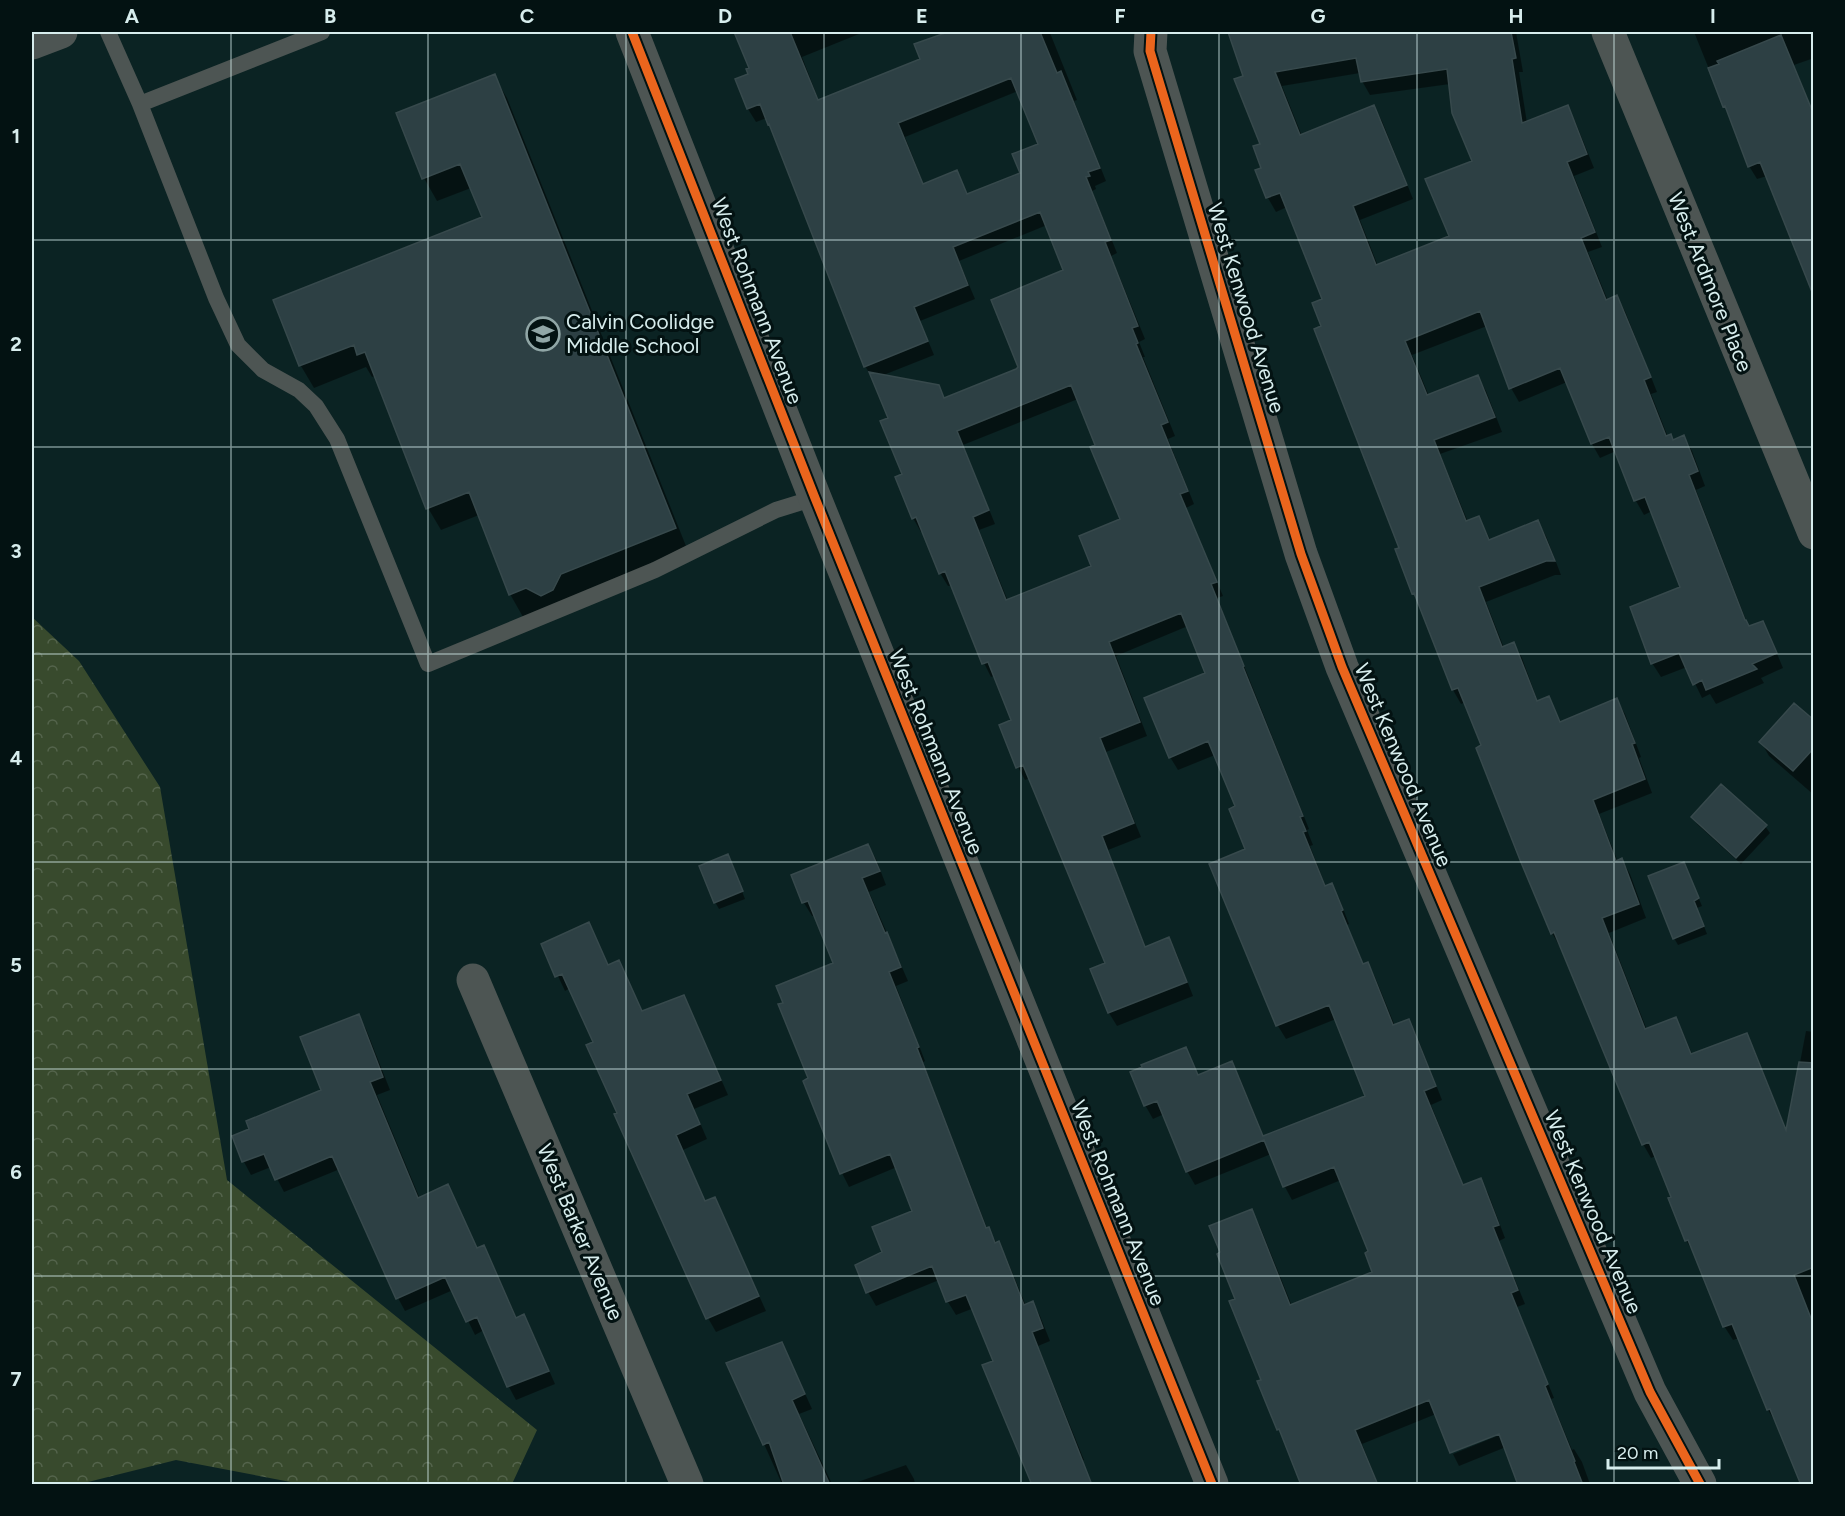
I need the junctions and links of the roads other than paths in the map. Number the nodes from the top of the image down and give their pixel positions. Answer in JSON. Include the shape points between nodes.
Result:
{"nodes":[{"id":1,"x":61,"y":32,"type":"edge"},
{"id":2,"x":108,"y":32,"type":"edge"},
{"id":3,"x":322,"y":32,"type":"edge"},
{"id":4,"x":632,"y":32,"type":"edge"},
{"id":5,"x":1151,"y":32,"type":"edge"},
{"id":6,"x":1608,"y":32,"type":"edge"},
{"id":7,"x":32,"y":43,"type":"edge"},
{"id":8,"x":140,"y":104,"type":"junction"},
{"id":9,"x":815,"y":498,"type":"junction"},
{"id":10,"x":1811,"y":521,"type":"edge"},
{"id":11,"x":473,"y":980,"type":"dead end"},
{"id":12,"x":687,"y":1485,"type":"edge"},
{"id":13,"x":1212,"y":1485,"type":"edge"},
{"id":14,"x":1700,"y":1485,"type":"edge"}],
"edges":[{"from":1,"to":7,"type":"street"},
{"from":2,"to":8,"type":"lane"},
{"from":3,"to":8,"type":"lane"},
{"from":4,"to":9,"type":"street","name":"West Rohmann Avenue"},
{"from":5,"to":14,"type":"street","name":"West Kenwood Avenue","via":[[1150,51],[1301,554],[1342,667],[1650,1392]]},
{"from":6,"to":10,"type":"street","name":"West Ardmore Place"},
{"from":8,"to":9,"type":"lane","via":[[238,345],[263,370],[299,390],[316,406],[337,439],[428,664],[655,570],[776,510]]},
{"from":9,"to":13,"type":"street","name":"West Rohmann Avenue"},
{"from":11,"to":12,"type":"street","name":"West Barker Avenue"}]}
